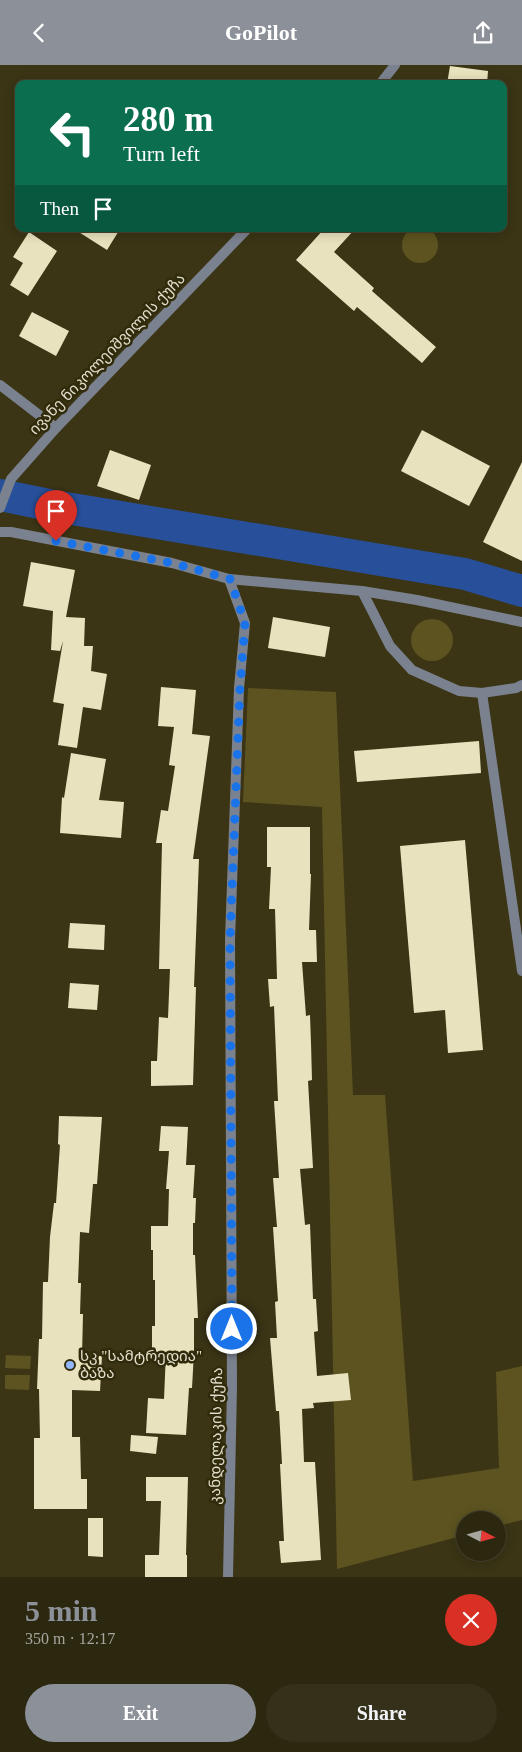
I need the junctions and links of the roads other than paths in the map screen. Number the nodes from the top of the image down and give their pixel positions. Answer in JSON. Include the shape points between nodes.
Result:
{"nodes":[{"id":1,"x":394,"y":65,"type":"edge"},
{"id":2,"x":383,"y":80,"type":"edge"},
{"id":3,"x":244,"y":232,"type":"edge"},
{"id":4,"x":0,"y":385,"type":"edge"},
{"id":5,"x":56,"y":428,"type":"junction"},
{"id":6,"x":2,"y":504,"type":"edge"},
{"id":7,"x":0,"y":532,"type":"edge"},
{"id":8,"x":230,"y":579,"type":"junction"},
{"id":9,"x":362,"y":591,"type":"junction"},
{"id":10,"x":522,"y":622,"type":"edge"},
{"id":11,"x":522,"y":685,"type":"edge"},
{"id":12,"x":482,"y":693,"type":"junction"},
{"id":13,"x":522,"y":971,"type":"edge"},
{"id":14,"x":228,"y":1577,"type":"edge"}],
"edges":[{"from":1,"to":2,"type":"street"},
{"from":3,"to":5,"type":"street","name":"ივანე ნიკოლეიშვილის ქუჩა"},
{"from":4,"to":5,"type":"street"},
{"from":5,"to":6,"type":"street","name":"ივანე ნიკოლეიშვილის ქუჩა","via":[[11,479]]},
{"from":7,"to":8,"type":"street","via":[[172,563]]},
{"from":8,"to":9,"type":"street"},
{"from":8,"to":14,"type":"street","name":"კანდელაკის ქუჩა","via":[[245,623],[230,940],[232,1387]]},
{"from":9,"to":10,"type":"street"},
{"from":9,"to":12,"type":"street","via":[[390,646],[412,670],[459,691]]},
{"from":11,"to":12,"type":"street"},
{"from":12,"to":13,"type":"street"}]}
